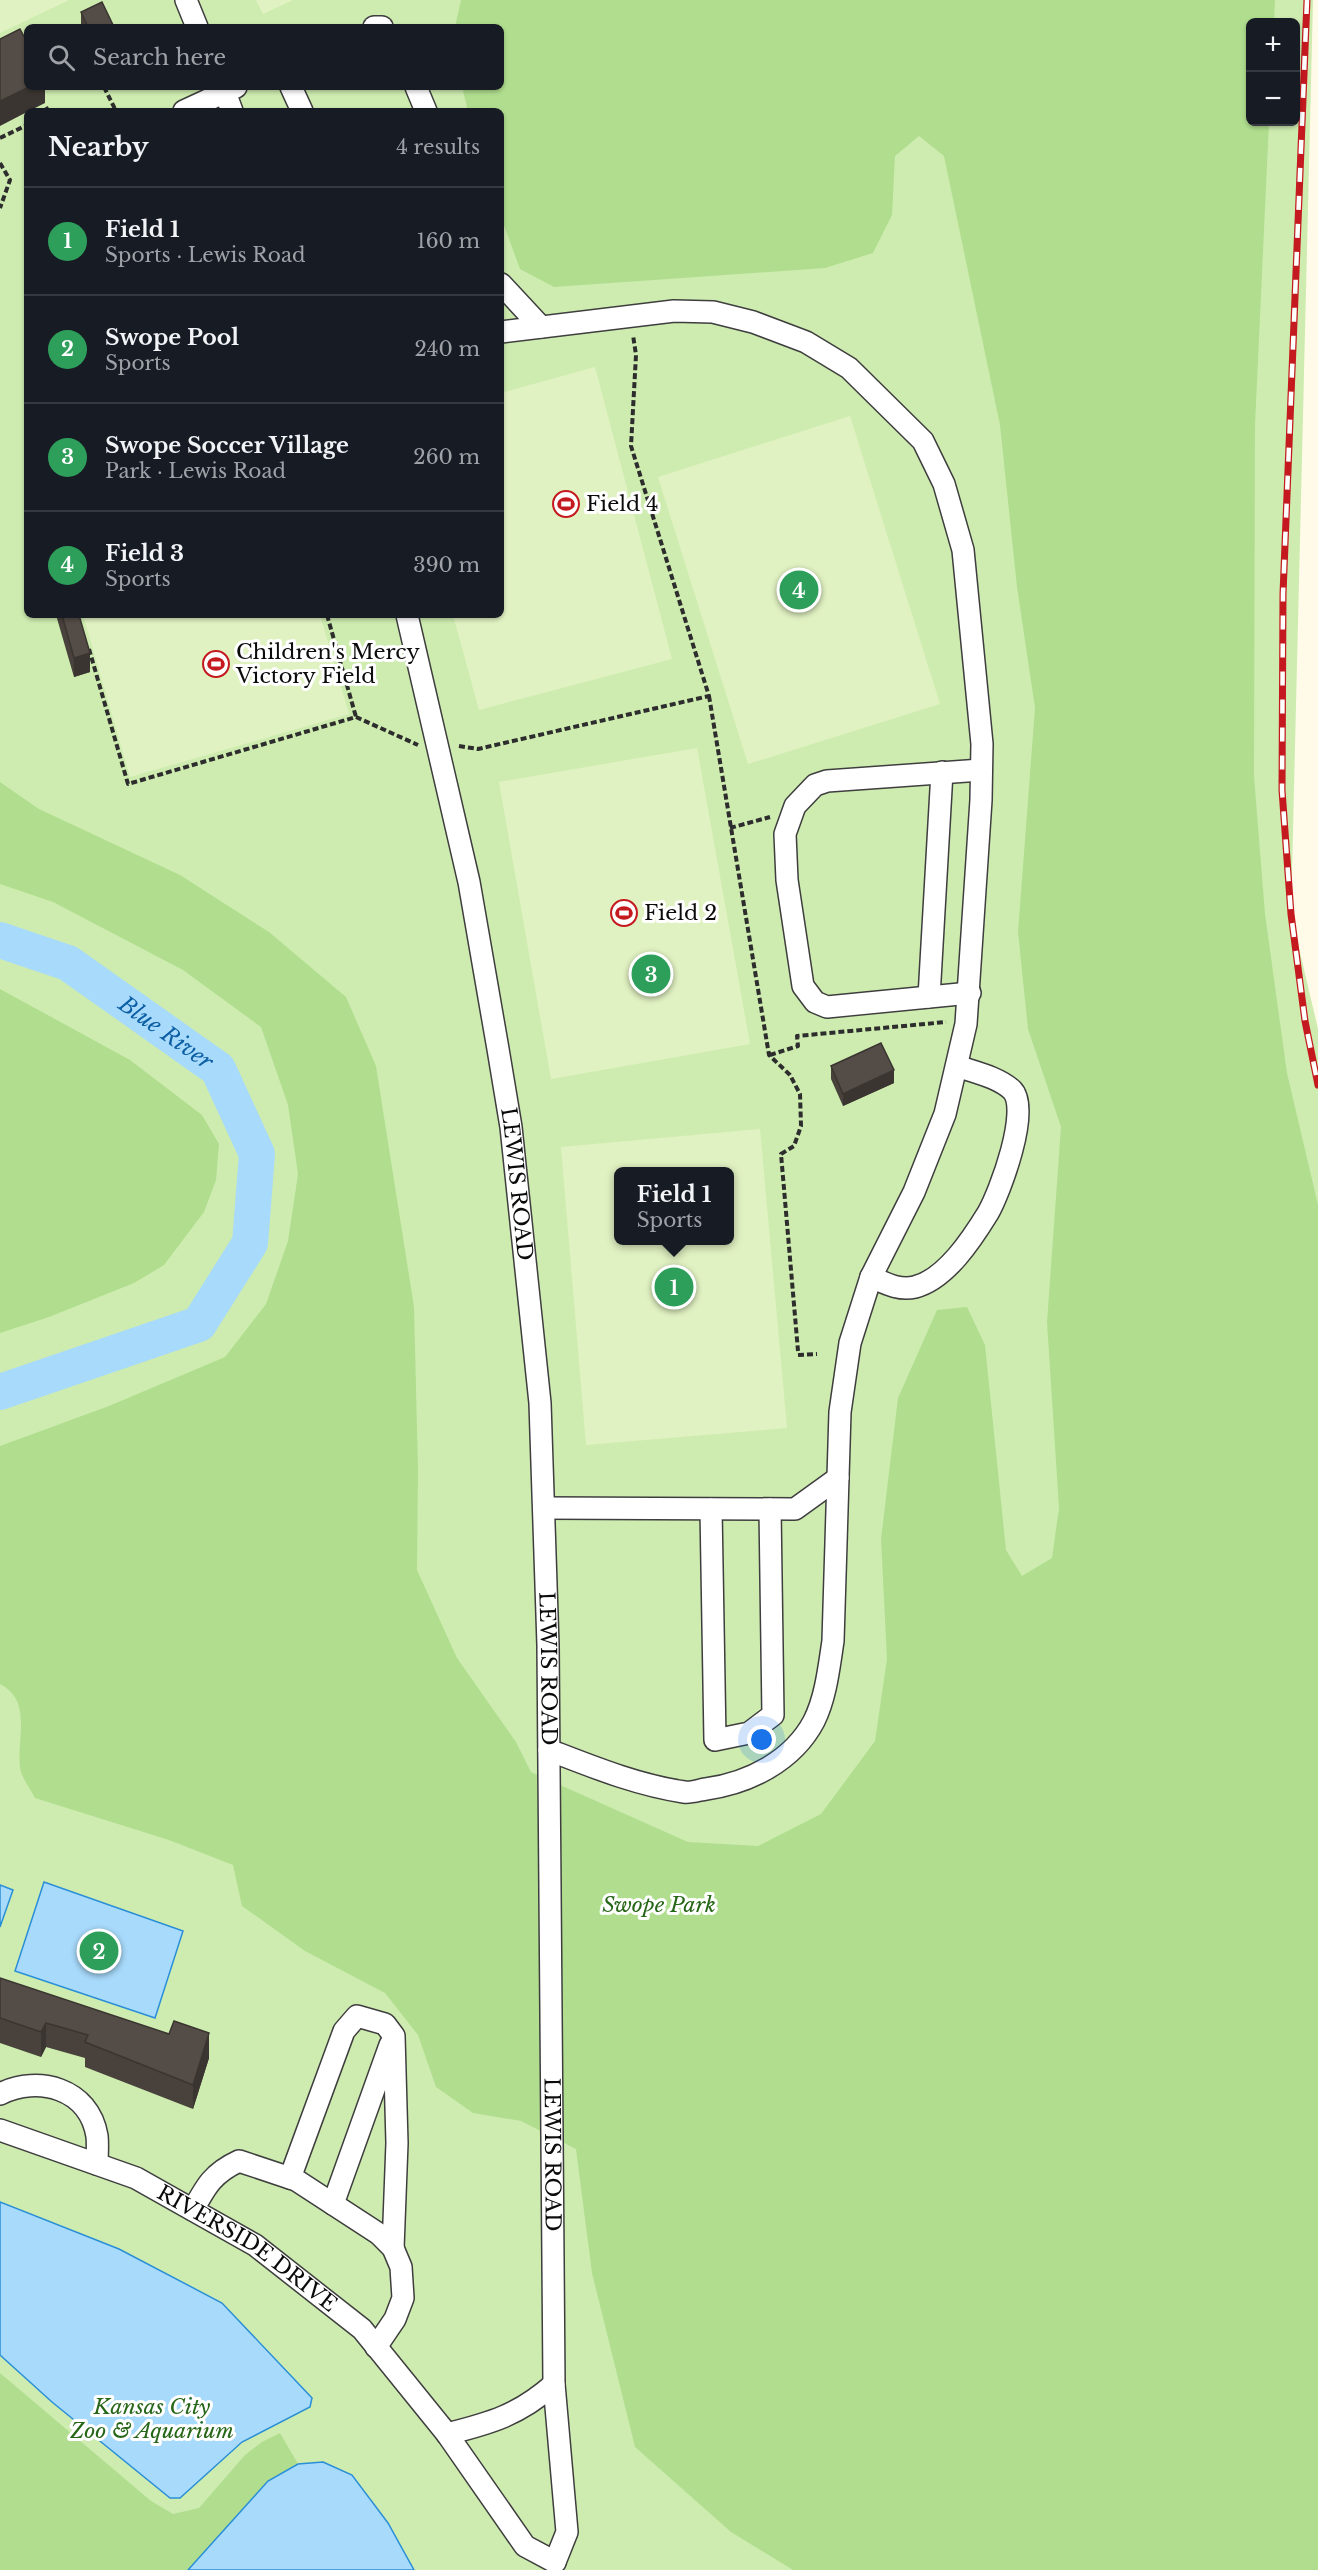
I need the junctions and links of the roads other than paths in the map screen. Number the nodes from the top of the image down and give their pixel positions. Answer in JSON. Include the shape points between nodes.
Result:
{"nodes":[{"id":1,"x":186,"y":0,"type":"edge"},
{"id":2,"x":196,"y":24,"type":"edge"},
{"id":3,"x":292,"y":90,"type":"edge"},
{"id":4,"x":417,"y":90,"type":"edge"},
{"id":5,"x":229,"y":94,"type":"edge"},
{"id":6,"x":192,"y":108,"type":"edge"},
{"id":7,"x":301,"y":108,"type":"edge"},
{"id":8,"x":425,"y":108,"type":"edge"},
{"id":9,"x":504,"y":287,"type":"edge"},
{"id":10,"x":541,"y":327,"type":"junction"},
{"id":11,"x":504,"y":332,"type":"edge"},
{"id":12,"x":408,"y":618,"type":"edge"},
{"id":13,"x":981,"y":770,"type":"junction"},
{"id":14,"x":942,"y":772,"type":"junction"},
{"id":15,"x":970,"y":993,"type":"junction"},
{"id":16,"x":929,"y":997,"type":"junction"},
{"id":17,"x":957,"y":1066,"type":"junction"},
{"id":18,"x":871,"y":1277,"type":"junction"},
{"id":19,"x":838,"y":1478,"type":"junction"},
{"id":20,"x":544,"y":1508,"type":"junction"},
{"id":21,"x":711,"y":1509,"type":"junction"},
{"id":22,"x":770,"y":1509,"type":"junction"},
{"id":23,"x":549,"y":1750,"type":"junction"},
{"id":24,"x":394,"y":2036,"type":"junction"},
{"id":25,"x":0,"y":2094,"type":"edge"},
{"id":26,"x":0,"y":2130,"type":"edge"},
{"id":27,"x":97,"y":2164,"type":"junction"},
{"id":28,"x":290,"y":2178,"type":"junction"},
{"id":29,"x":333,"y":2204,"type":"junction"},
{"id":30,"x":193,"y":2210,"type":"junction"},
{"id":31,"x":393,"y":2248,"type":"junction"},
{"id":32,"x":376,"y":2347,"type":"junction"},
{"id":33,"x":554,"y":2384,"type":"junction"},
{"id":34,"x":447,"y":2434,"type":"junction"},
{"id":35,"x":556,"y":2566,"type":"edge"}],
"edges":[{"from":1,"to":2,"type":"street"},
{"from":3,"to":7,"type":"street"},
{"from":4,"to":8,"type":"street"},
{"from":5,"to":6,"type":"street"},
{"from":9,"to":10,"type":"street"},
{"from":10,"to":11,"type":"street"},
{"from":10,"to":13,"type":"street","via":[[674,311],[713,312],[806,342],[849,369],[882,399],[922,441],[944,484],[963,550],[982,744]]},
{"from":12,"to":20,"type":"street","name":"LEWIS ROAD","via":[[469,882],[511,1127],[540,1403]]},
{"from":13,"to":14,"type":"street"},
{"from":13,"to":15,"type":"street"},
{"from":14,"to":16,"type":"street"},
{"from":14,"to":16,"type":"street","via":[[848,777],[815,785],[795,806],[785,834],[787,880],[802,986],[807,995],[827,1007]]},
{"from":15,"to":16,"type":"street"},
{"from":15,"to":17,"type":"street"},
{"from":17,"to":18,"type":"street","via":[[945,1114],[914,1192]]},
{"from":17,"to":18,"type":"street","via":[[1012,1091],[1019,1104],[1017,1130],[1001,1182],[983,1220],[937,1275],[912,1288],[892,1287]]},
{"from":18,"to":19,"type":"street","via":[[850,1344],[840,1412]]},
{"from":19,"to":22,"type":"street","via":[[795,1509]]},
{"from":19,"to":23,"type":"street","via":[[833,1641],[828,1678],[813,1721],[790,1752],[757,1775],[725,1786],[687,1792],[635,1782]]},
{"from":20,"to":21,"type":"street"},
{"from":20,"to":23,"type":"street","name":"LEWIS ROAD"},
{"from":21,"to":22,"type":"street"},
{"from":21,"to":22,"type":"street","via":[[715,1740],[749,1733],[773,1714]]},
{"from":23,"to":33,"type":"street","name":"LEWIS ROAD"},
{"from":24,"to":28,"type":"street","via":[[385,2024],[357,2016],[344,2031]]},
{"from":24,"to":29,"type":"street"},
{"from":24,"to":31,"type":"street","via":[[397,2143]]},
{"from":25,"to":27,"type":"street","via":[[40,2084],[65,2091],[85,2109],[97,2135]]},
{"from":26,"to":27,"type":"street","name":"RIVERSIDE DRIVE"},
{"from":27,"to":30,"type":"street","name":"RIVERSIDE DRIVE","via":[[136,2178]]},
{"from":28,"to":29,"type":"street"},
{"from":28,"to":30,"type":"street","via":[[239,2162],[219,2170]]},
{"from":29,"to":31,"type":"street","via":[[379,2234]]},
{"from":30,"to":32,"type":"street","name":"RIVERSIDE DRIVE","via":[[255,2245],[362,2329]]},
{"from":31,"to":32,"type":"street","via":[[401,2267],[403,2298],[395,2319]]},
{"from":32,"to":34,"type":"street","name":"RIVERSIDE DRIVE"},
{"from":33,"to":34,"type":"street","via":[[530,2405]]},
{"from":33,"to":35,"type":"street","name":"LEWIS ROAD","via":[[567,2532]]},
{"from":34,"to":35,"type":"street","name":"LEWIS ROAD","via":[[525,2546]]}]}
